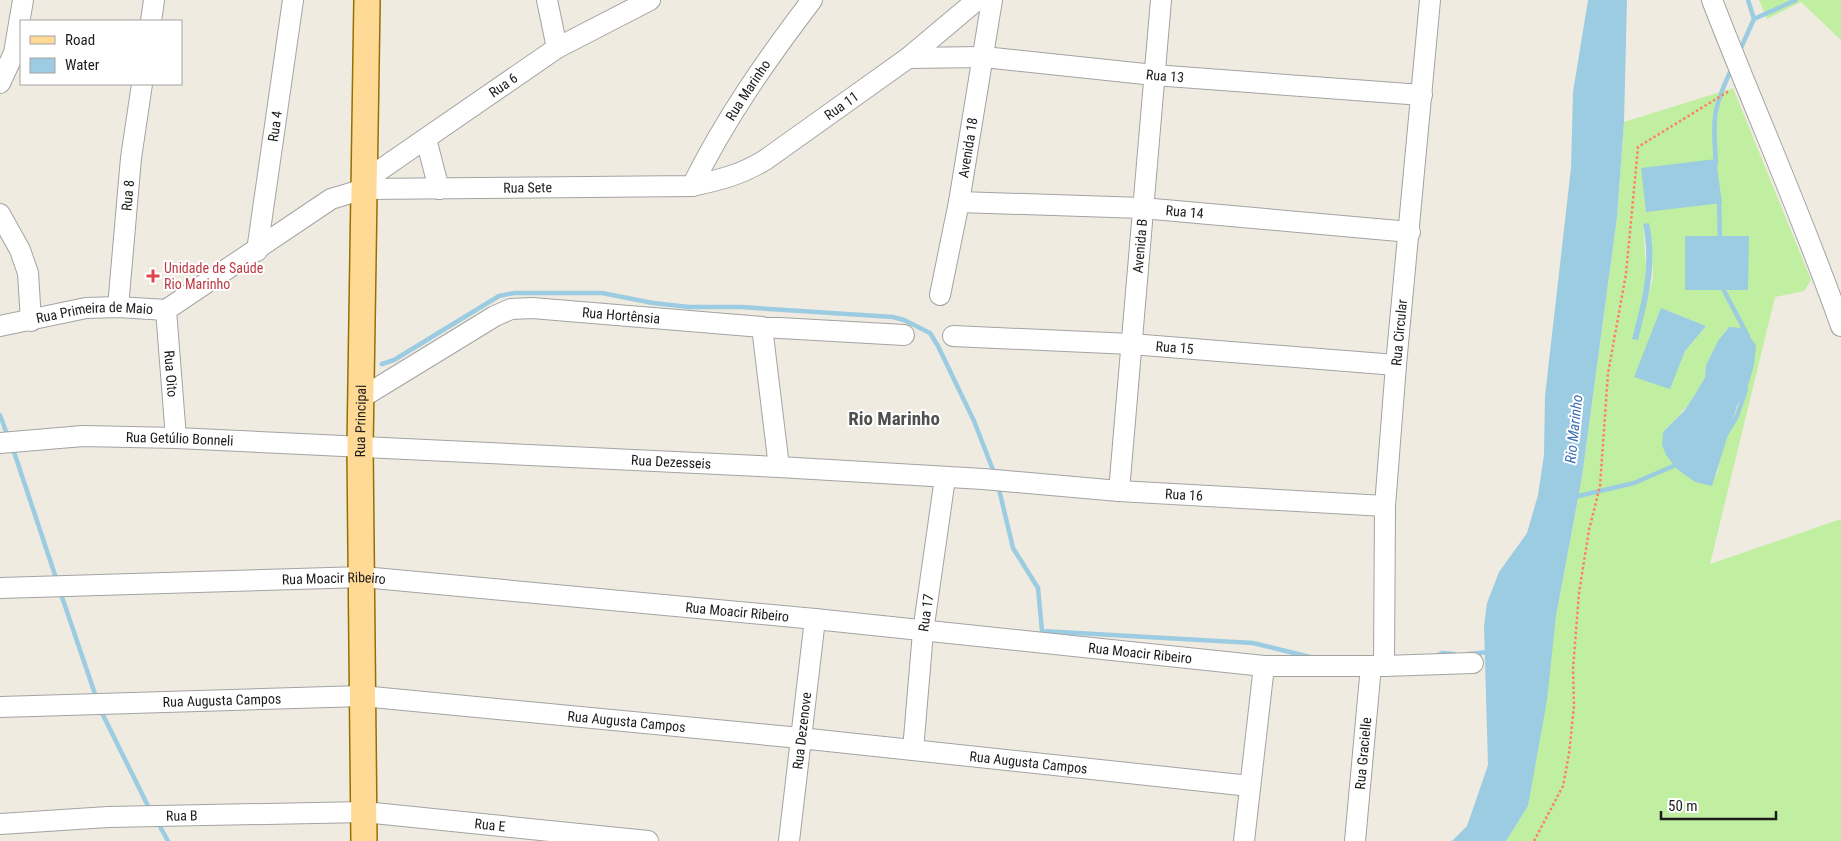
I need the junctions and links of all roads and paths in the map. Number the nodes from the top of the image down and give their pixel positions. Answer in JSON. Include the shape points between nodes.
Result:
{"nodes":[{"id":1,"x":23,"y":0,"type":"edge"},
{"id":2,"x":154,"y":0,"type":"edge"},
{"id":3,"x":293,"y":0,"type":"edge"},
{"id":4,"x":367,"y":0,"type":"edge"},
{"id":5,"x":547,"y":0,"type":"edge"},
{"id":6,"x":650,"y":0,"type":"edge"},
{"id":7,"x":812,"y":0,"type":"edge"},
{"id":8,"x":977,"y":0,"type":"edge"},
{"id":9,"x":992,"y":0,"type":"edge"},
{"id":10,"x":1160,"y":0,"type":"edge"},
{"id":11,"x":1430,"y":0,"type":"edge"},
{"id":12,"x":1712,"y":0,"type":"edge"},
{"id":13,"x":151,"y":20,"type":"edge"},
{"id":14,"x":557,"y":48,"type":"junction"},
{"id":15,"x":984,"y":57,"type":"junction"},
{"id":16,"x":908,"y":58,"type":"junction"},
{"id":17,"x":1154,"y":75,"type":"junction"},
{"id":18,"x":0,"y":83,"type":"edge"},
{"id":19,"x":1743,"y":83,"type":"junction"},
{"id":20,"x":142,"y":85,"type":"edge"},
{"id":21,"x":1422,"y":95,"type":"junction"},
{"id":22,"x":426,"y":139,"type":"junction"},
{"id":23,"x":364,"y":185,"type":"junction"},
{"id":24,"x":692,"y":186,"type":"junction"},
{"id":25,"x":439,"y":189,"type":"junction"},
{"id":26,"x":959,"y":202,"type":"junction"},
{"id":27,"x":1142,"y":208,"type":"junction"},
{"id":28,"x":0,"y":214,"type":"edge"},
{"id":29,"x":1410,"y":232,"type":"junction"},
{"id":30,"x":256,"y":251,"type":"junction"},
{"id":31,"x":940,"y":295,"type":"dead end"},
{"id":32,"x":118,"y":306,"type":"junction"},
{"id":33,"x":166,"y":310,"type":"junction"},
{"id":34,"x":31,"y":321,"type":"junction"},
{"id":35,"x":0,"y":326,"type":"edge"},
{"id":36,"x":1841,"y":326,"type":"edge"},
{"id":37,"x":762,"y":327,"type":"junction"},
{"id":38,"x":904,"y":335,"type":"dead end"},
{"id":39,"x":953,"y":336,"type":"dead end"},
{"id":40,"x":1131,"y":344,"type":"junction"},
{"id":41,"x":1396,"y":365,"type":"junction"},
{"id":42,"x":361,"y":398,"type":"junction"},
{"id":43,"x":176,"y":438,"type":"junction"},
{"id":44,"x":0,"y":443,"type":"edge"},
{"id":45,"x":360,"y":448,"type":"junction"},
{"id":46,"x":779,"y":467,"type":"junction"},
{"id":47,"x":945,"y":478,"type":"junction"},
{"id":48,"x":983,"y":479,"type":"joint"},
{"id":49,"x":1119,"y":491,"type":"junction"},
{"id":50,"x":1385,"y":506,"type":"junction"},
{"id":51,"x":363,"y":577,"type":"junction"},
{"id":52,"x":0,"y":588,"type":"edge"},
{"id":53,"x":815,"y":619,"type":"junction"},
{"id":54,"x":923,"y":632,"type":"junction"},
{"id":55,"x":1381,"y":661,"type":"junction"},
{"id":56,"x":1472,"y":664,"type":"dead end"},
{"id":57,"x":1264,"y":666,"type":"junction"},
{"id":58,"x":362,"y":696,"type":"junction"},
{"id":59,"x":0,"y":707,"type":"edge"},
{"id":60,"x":800,"y":738,"type":"junction"},
{"id":61,"x":913,"y":750,"type":"junction"},
{"id":62,"x":1250,"y":786,"type":"junction"},
{"id":63,"x":364,"y":812,"type":"junction"},
{"id":64,"x":0,"y":824,"type":"edge"},
{"id":65,"x":364,"y":841,"type":"edge"},
{"id":66,"x":648,"y":841,"type":"edge"},
{"id":67,"x":790,"y":841,"type":"edge"},
{"id":68,"x":1244,"y":841,"type":"edge"},
{"id":69,"x":1354,"y":841,"type":"edge"},
{"id":70,"x":1534,"y":841,"type":"edge"}],
"edges":[{"from":1,"to":18,"type":"street","via":[[14,53]]},
{"from":2,"to":13,"type":"street"},
{"from":3,"to":30,"type":"street","name":"Rua 4"},
{"from":4,"to":23,"type":"main road","name":"Rua Principal"},
{"from":5,"to":14,"type":"street"},
{"from":6,"to":14,"type":"street","name":"Rua 6"},
{"from":7,"to":24,"type":"street","name":"Rua Marinho","via":[[770,55],[713,143]]},
{"from":8,"to":16,"type":"street","name":"Rua 11"},
{"from":9,"to":15,"type":"street","name":"Avenida 18"},
{"from":10,"to":17,"type":"street","name":"Avenida B"},
{"from":11,"to":21,"type":"street","name":"Rua Circular"},
{"from":12,"to":19,"type":"street"},
{"from":14,"to":22,"type":"street","name":"Rua 6"},
{"from":15,"to":16,"type":"street","name":"Rua 13"},
{"from":15,"to":17,"type":"street","name":"Rua 13"},
{"from":15,"to":26,"type":"street","name":"Avenida 18"},
{"from":16,"to":24,"type":"street","name":"Rua 11","via":[[750,170]]},
{"from":17,"to":21,"type":"street","name":"Rua 13"},
{"from":17,"to":27,"type":"street","name":"Avenida B"},
{"from":19,"to":36,"type":"street","via":[[1803,222]]},
{"from":19,"to":70,"type":"path","via":[[1638,147],[1626,274],[1608,373],[1600,486],[1579,592],[1569,754],[1563,786]]},
{"from":20,"to":32,"type":"street","name":"Rua 8","via":[[131,158]]},
{"from":21,"to":29,"type":"street","name":"Rua Circular"},
{"from":22,"to":23,"type":"street","name":"Rua 6"},
{"from":22,"to":25,"type":"street"},
{"from":23,"to":25,"type":"street","name":"Rua Sete"},
{"from":23,"to":30,"type":"street","name":"Rua Primeira de Maio","via":[[331,199]]},
{"from":23,"to":42,"type":"main road","name":"Rua Principal"},
{"from":24,"to":25,"type":"street","name":"Rua Sete"},
{"from":26,"to":27,"type":"street","name":"Rua 14"},
{"from":26,"to":31,"type":"street","name":"Avenida 18"},
{"from":27,"to":29,"type":"street","name":"Rua 14"},
{"from":27,"to":40,"type":"street","name":"Avenida B"},
{"from":28,"to":34,"type":"street","via":[[20,250],[28,273]]},
{"from":29,"to":41,"type":"street","name":"Rua Circular"},
{"from":30,"to":33,"type":"street","name":"Rua Primeira de Maio"},
{"from":32,"to":33,"type":"street","name":"Rua Primeira de Maio"},
{"from":32,"to":34,"type":"street","name":"Rua Primeira de Maio","via":[[86,308]]},
{"from":33,"to":43,"type":"street","name":"Rua Oito"},
{"from":34,"to":35,"type":"street","name":"Rua Primeira de Maio"},
{"from":37,"to":38,"type":"street","name":"Rua Hortênsia"},
{"from":37,"to":42,"type":"street","name":"Rua Hortênsia","via":[[511,309]]},
{"from":37,"to":46,"type":"street"},
{"from":39,"to":40,"type":"street","name":"Rua 15"},
{"from":40,"to":41,"type":"street","name":"Rua 15"},
{"from":40,"to":49,"type":"street","name":"Avenida B"},
{"from":41,"to":50,"type":"street","name":"Rua Circular"},
{"from":42,"to":45,"type":"main road","name":"Rua Principal"},
{"from":43,"to":44,"type":"street","name":"Rua Getúlio Bonneli","via":[[83,436]]},
{"from":43,"to":45,"type":"street","name":"Rua Getúlio Bonneli"},
{"from":45,"to":46,"type":"street","name":"Rua Dezesseis"},
{"from":45,"to":51,"type":"main road","name":"Rua Principal"},
{"from":46,"to":47,"type":"street","name":"Rua Dezesseis"},
{"from":47,"to":48,"type":"street","name":"Rua Dezesseis"},
{"from":47,"to":54,"type":"street","name":"Rua 17"},
{"from":48,"to":49,"type":"street","name":"Rua 16"},
{"from":49,"to":50,"type":"street","name":"Rua 16"},
{"from":50,"to":55,"type":"street","name":"Rua Circular"},
{"from":51,"to":52,"type":"street","name":"Rua Moacir Ribeiro"},
{"from":51,"to":53,"type":"street","name":"Rua Moacir Ribeiro"},
{"from":51,"to":58,"type":"main road","name":"Rua Principal"},
{"from":53,"to":54,"type":"street","name":"Rua Moacir Ribeiro"},
{"from":53,"to":60,"type":"street","name":"Rua Dezenove"},
{"from":54,"to":57,"type":"street","name":"Rua Moacir Ribeiro"},
{"from":54,"to":61,"type":"street","name":"Rua 17"},
{"from":55,"to":56,"type":"street","name":"Rua Moacir Ribeiro"},
{"from":55,"to":57,"type":"street","name":"Rua Moacir Ribeiro"},
{"from":55,"to":69,"type":"street","name":"Rua Gracielle"},
{"from":57,"to":62,"type":"street"},
{"from":58,"to":59,"type":"street","name":"Rua Augusta Campos"},
{"from":58,"to":60,"type":"street","name":"Rua Augusta Campos"},
{"from":58,"to":63,"type":"main road","name":"Rua Principal"},
{"from":60,"to":61,"type":"street","name":"Rua Augusta Campos"},
{"from":60,"to":67,"type":"street","name":"Rua Dezenove"},
{"from":61,"to":62,"type":"street","name":"Rua Augusta Campos"},
{"from":62,"to":68,"type":"street"},
{"from":63,"to":64,"type":"street","name":"Rua B","via":[[108,817]]},
{"from":63,"to":65,"type":"main road","name":"Rua Principal"},
{"from":63,"to":66,"type":"street","name":"Rua E"}]}
